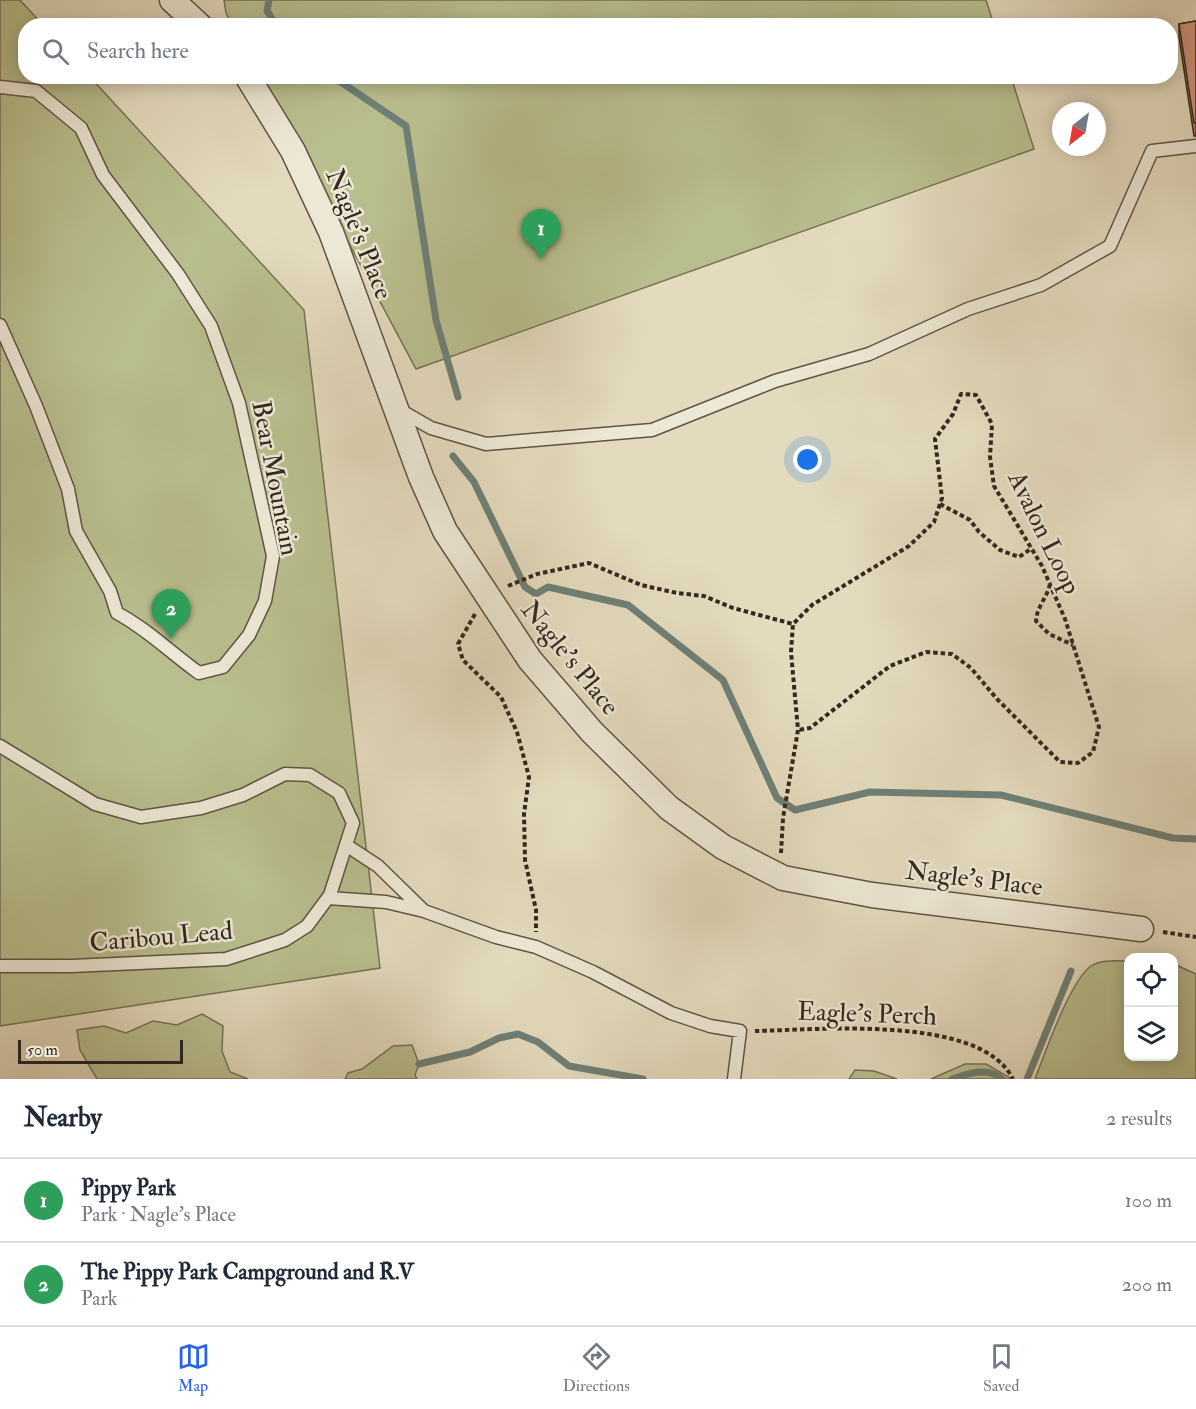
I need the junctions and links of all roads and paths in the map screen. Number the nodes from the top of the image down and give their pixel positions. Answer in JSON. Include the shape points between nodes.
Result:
{"nodes":[{"id":1,"x":172,"y":0,"type":"edge"},
{"id":2,"x":191,"y":18,"type":"edge"},
{"id":3,"x":251,"y":84,"type":"edge"},
{"id":4,"x":0,"y":87,"type":"edge"},
{"id":5,"x":1196,"y":146,"type":"edge"},
{"id":6,"x":0,"y":325,"type":"edge"},
{"id":7,"x":397,"y":409,"type":"junction"},
{"id":8,"x":940,"y":504,"type":"junction"},
{"id":9,"x":1032,"y":548,"type":"junction"},
{"id":10,"x":513,"y":582,"type":"dead end"},
{"id":11,"x":1050,"y":583,"type":"junction"},
{"id":12,"x":489,"y":601,"type":"junction"},
{"id":13,"x":794,"y":624,"type":"junction"},
{"id":14,"x":1072,"y":645,"type":"junction"},
{"id":15,"x":798,"y":730,"type":"junction"},
{"id":16,"x":0,"y":746,"type":"edge"},
{"id":17,"x":346,"y":845,"type":"junction"},
{"id":18,"x":783,"y":878,"type":"junction"},
{"id":19,"x":328,"y":898,"type":"junction"},
{"id":20,"x":424,"y":911,"type":"junction"},
{"id":21,"x":1141,"y":929,"type":"joint"},
{"id":22,"x":1196,"y":937,"type":"edge"},
{"id":23,"x":536,"y":947,"type":"junction"},
{"id":24,"x":0,"y":966,"type":"edge"},
{"id":25,"x":740,"y":1031,"type":"junction"},
{"id":26,"x":734,"y":1079,"type":"edge"},
{"id":27,"x":1013,"y":1079,"type":"edge"}],
"edges":[{"from":1,"to":2,"type":"street"},
{"from":3,"to":7,"type":"street","name":"Nagle's Place","via":[[293,151],[331,232]]},
{"from":4,"to":6,"type":"lane","name":"Bear Mountain","via":[[36,91],[81,128],[103,176],[178,274],[211,326],[239,403],[273,556],[265,601],[249,635],[223,667],[199,673],[144,628],[117,613],[110,591],[76,531],[68,489]]},
{"from":5,"to":7,"type":"lane","via":[[1152,151],[1110,246],[1041,285],[968,309],[869,354],[775,381],[652,430],[486,444],[430,428]]},
{"from":7,"to":12,"type":"street","name":"Nagle's Place","via":[[445,531]]},
{"from":8,"to":9,"type":"path","via":[[970,520],[1000,550],[1018,557]]},
{"from":8,"to":9,"type":"path","name":"Avalon Loop","via":[[935,439],[953,414],[961,394],[976,395],[992,424],[990,457],[994,486]]},
{"from":8,"to":13,"type":"path","via":[[934,522],[909,546],[812,605]]},
{"from":9,"to":11,"type":"path","name":"Avalon Loop"},
{"from":10,"to":13,"type":"path","via":[[589,563],[641,585],[704,596]]},
{"from":11,"to":14,"type":"path","name":"Avalon Loop"},
{"from":11,"to":14,"type":"path","via":[[1048,596],[1037,609],[1036,621],[1049,634]]},
{"from":12,"to":18,"type":"street","name":"Nagle's Place","via":[[530,660],[584,723],[669,808],[723,847]]},
{"from":12,"to":23,"type":"path","via":[[476,612],[458,644],[463,660],[501,697],[517,732],[529,777],[524,814],[525,860],[536,910]]},
{"from":13,"to":15,"type":"path","via":[[791,652]]},
{"from":14,"to":15,"type":"path","name":"Avalon Loop","via":[[1098,727],[1093,752],[1078,763],[1060,762],[1049,753],[971,668],[952,654],[926,652],[890,666],[810,728]]},
{"from":15,"to":18,"type":"path","via":[[780,845]]},
{"from":16,"to":17,"type":"lane","name":"Caribou Lead","via":[[95,804],[141,817],[201,808],[243,795],[285,774],[310,775],[339,793],[353,823]]},
{"from":17,"to":19,"type":"lane","name":"Caribou Lead"},
{"from":17,"to":20,"type":"lane","via":[[378,866]]},
{"from":18,"to":21,"type":"street","name":"Nagle's Place","via":[[872,894]]},
{"from":19,"to":20,"type":"lane","via":[[386,902]]},
{"from":19,"to":24,"type":"lane","name":"Caribou Lead","via":[[307,926],[285,940],[226,959]]},
{"from":20,"to":23,"type":"lane"},
{"from":21,"to":22,"type":"path"},
{"from":23,"to":25,"type":"lane","via":[[671,1013]]},
{"from":25,"to":26,"type":"lane"},
{"from":25,"to":27,"type":"path","name":"Eagle's Perch","via":[[893,1030],[947,1037],[983,1048],[1009,1070]]}]}
